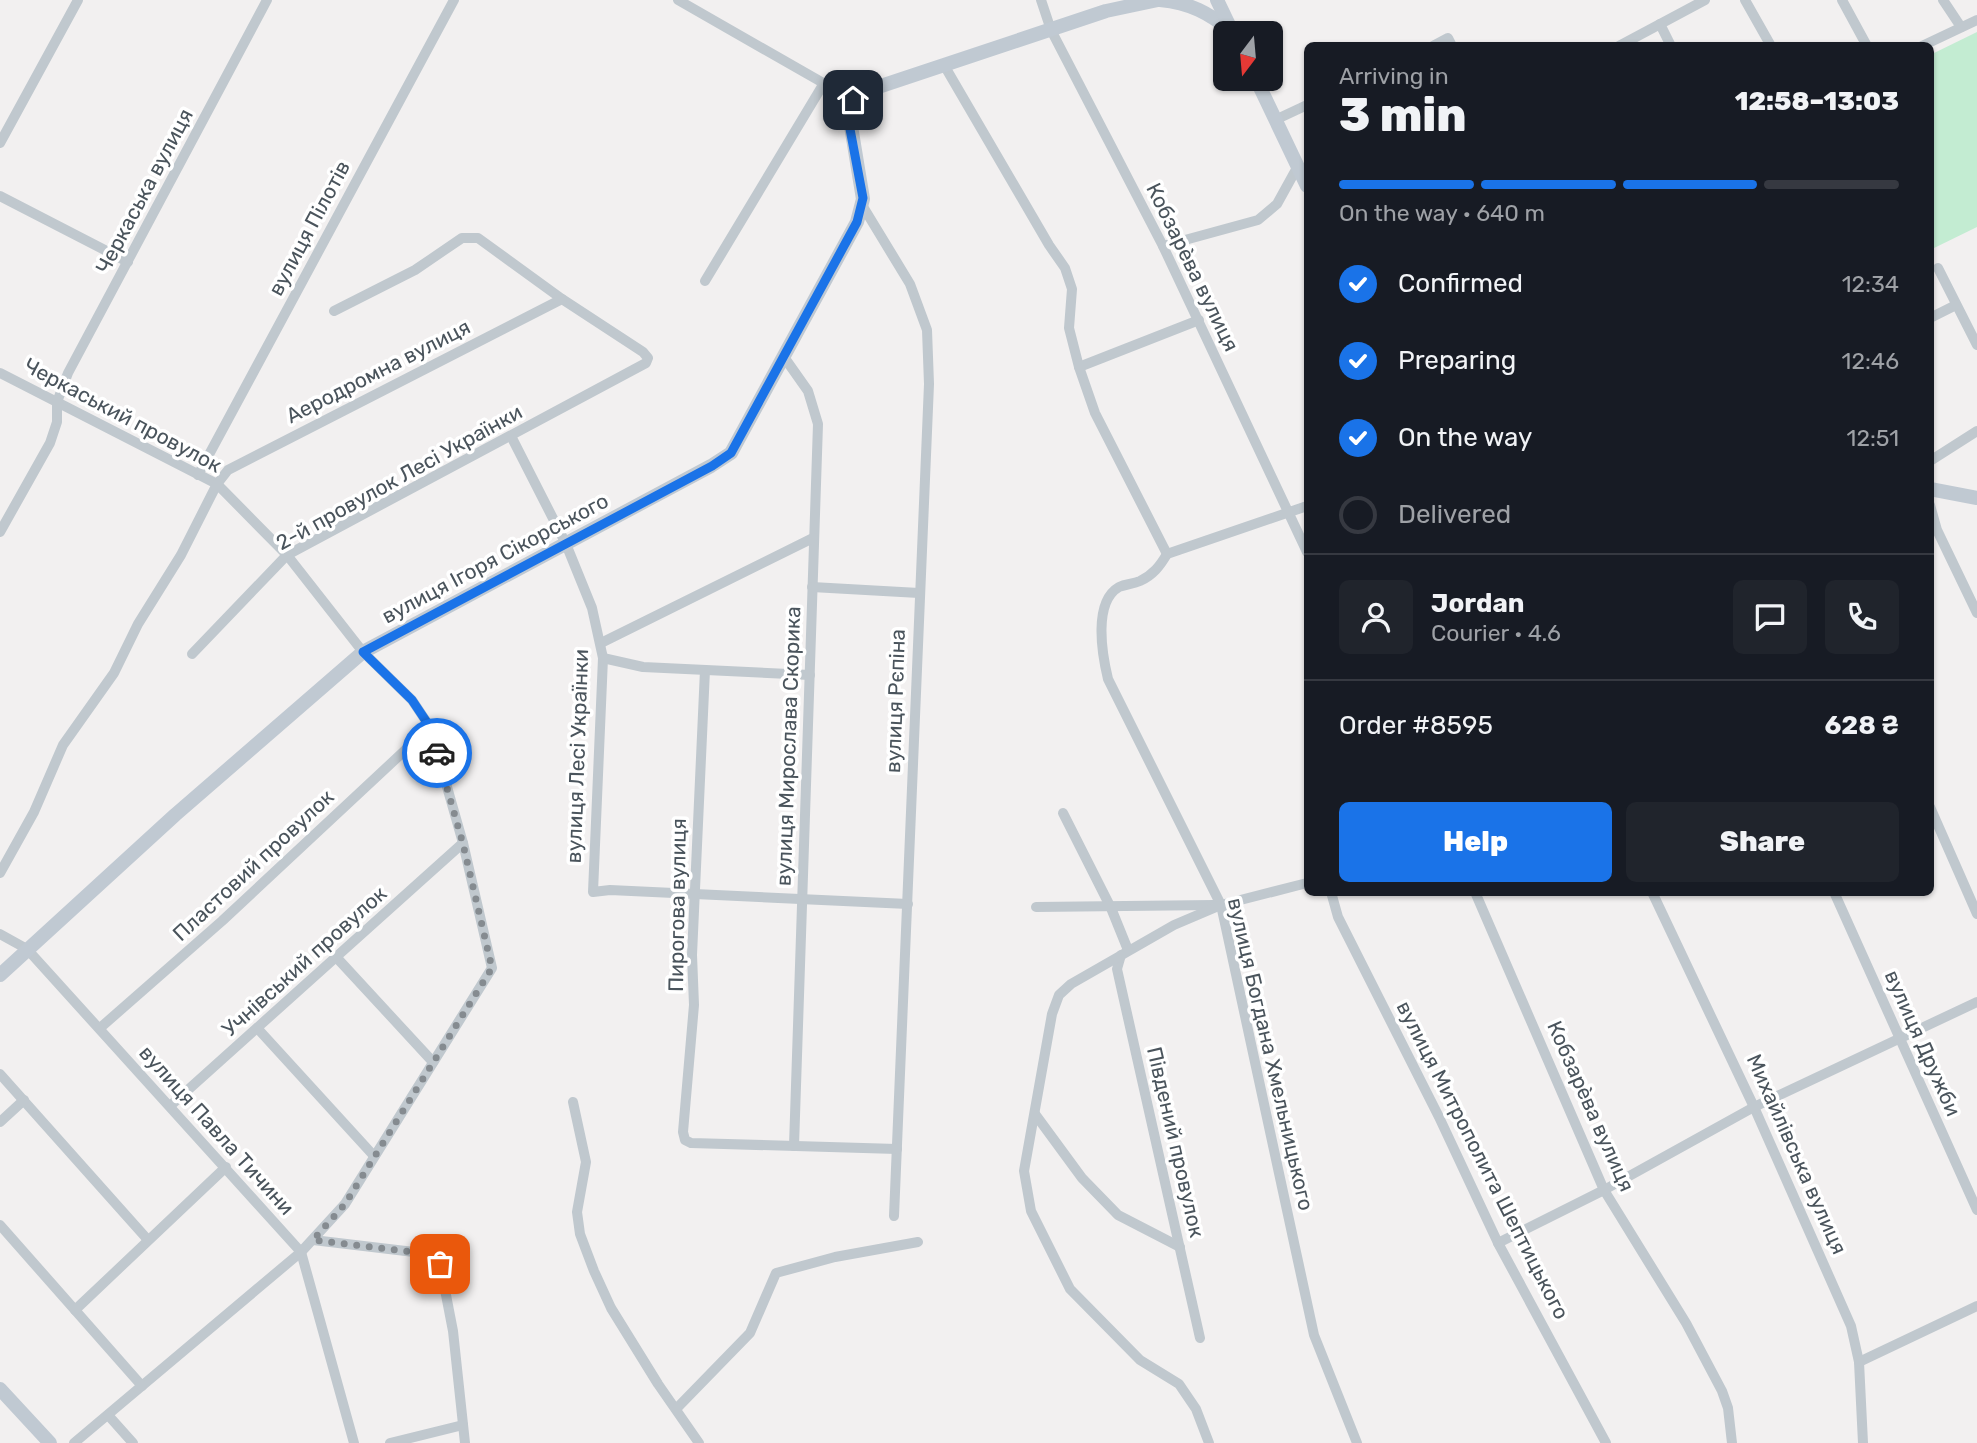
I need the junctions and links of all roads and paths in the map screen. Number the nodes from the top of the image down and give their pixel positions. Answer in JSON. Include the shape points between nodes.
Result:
{"nodes":[{"id":1,"x":78,"y":0,"type":"edge"},
{"id":2,"x":267,"y":0,"type":"edge"},
{"id":3,"x":454,"y":0,"type":"edge"},
{"id":4,"x":678,"y":0,"type":"edge"},
{"id":5,"x":1041,"y":0,"type":"edge"},
{"id":6,"x":1123,"y":0,"type":"edge"},
{"id":7,"x":1159,"y":0,"type":"edge"},
{"id":8,"x":1172,"y":0,"type":"edge"},
{"id":9,"x":1217,"y":0,"type":"edge"},
{"id":10,"x":1705,"y":0,"type":"edge"},
{"id":11,"x":1745,"y":0,"type":"edge"},
{"id":12,"x":1842,"y":0,"type":"edge"},
{"id":13,"x":1944,"y":0,"type":"edge"},
{"id":14,"x":1106,"y":11,"type":"junction"},
{"id":15,"x":1977,"y":20,"type":"edge"},
{"id":16,"x":1218,"y":21,"type":"edge"},
{"id":17,"x":1228,"y":21,"type":"edge"},
{"id":18,"x":1660,"y":24,"type":"junction"},
{"id":19,"x":1961,"y":27,"type":"junction"},
{"id":20,"x":1051,"y":30,"type":"junction"},
{"id":21,"x":1626,"y":42,"type":"edge"},
{"id":22,"x":1669,"y":42,"type":"edge"},
{"id":23,"x":1769,"y":42,"type":"edge"},
{"id":24,"x":1865,"y":42,"type":"edge"},
{"id":25,"x":1930,"y":42,"type":"edge"},
{"id":26,"x":944,"y":65,"type":"junction"},
{"id":27,"x":824,"y":83,"type":"junction"},
{"id":28,"x":1261,"y":91,"type":"edge"},
{"id":29,"x":853,"y":100,"type":"junction"},
{"id":30,"x":1304,"y":106,"type":"edge"},
{"id":31,"x":1275,"y":120,"type":"junction"},
{"id":32,"x":0,"y":143,"type":"edge"},
{"id":33,"x":1298,"y":166,"type":"junction"},
{"id":34,"x":1304,"y":179,"type":"edge"},
{"id":35,"x":0,"y":196,"type":"edge"},
{"id":36,"x":862,"y":205,"type":"junction"},
{"id":37,"x":1163,"y":246,"type":"junction"},
{"id":38,"x":128,"y":262,"type":"junction"},
{"id":39,"x":1938,"y":268,"type":"dead end"},
{"id":40,"x":705,"y":281,"type":"dead end"},
{"id":41,"x":562,"y":299,"type":"junction"},
{"id":42,"x":1956,"y":304,"type":"junction"},
{"id":43,"x":334,"y":311,"type":"dead end"},
{"id":44,"x":1934,"y":316,"type":"edge"},
{"id":45,"x":1199,"y":320,"type":"junction"},
{"id":46,"x":1977,"y":345,"type":"edge"},
{"id":47,"x":783,"y":357,"type":"junction"},
{"id":48,"x":1079,"y":367,"type":"junction"},
{"id":49,"x":0,"y":373,"type":"edge"},
{"id":50,"x":57,"y":402,"type":"junction"},
{"id":51,"x":1977,"y":431,"type":"edge"},
{"id":52,"x":511,"y":436,"type":"junction"},
{"id":53,"x":1934,"y":458,"type":"edge"},
{"id":54,"x":198,"y":475,"type":"junction"},
{"id":55,"x":217,"y":484,"type":"junction"},
{"id":56,"x":1934,"y":490,"type":"edge"},
{"id":57,"x":1977,"y":498,"type":"edge"},
{"id":58,"x":1304,"y":507,"type":"edge"},
{"id":59,"x":1287,"y":513,"type":"junction"},
{"id":60,"x":1934,"y":519,"type":"edge"},
{"id":61,"x":0,"y":532,"type":"edge"},
{"id":62,"x":813,"y":538,"type":"junction"},
{"id":63,"x":566,"y":544,"type":"junction"},
{"id":64,"x":1304,"y":546,"type":"edge"},
{"id":65,"x":1167,"y":554,"type":"junction"},
{"id":66,"x":287,"y":555,"type":"junction"},
{"id":67,"x":812,"y":587,"type":"junction"},
{"id":68,"x":919,"y":593,"type":"junction"},
{"id":69,"x":1977,"y":613,"type":"edge"},
{"id":70,"x":601,"y":643,"type":"junction"},
{"id":71,"x":363,"y":652,"type":"junction"},
{"id":72,"x":192,"y":654,"type":"dead end"},
{"id":73,"x":603,"y":658,"type":"junction"},
{"id":74,"x":705,"y":670,"type":"junction"},
{"id":75,"x":810,"y":675,"type":"junction"},
{"id":76,"x":430,"y":727,"type":"junction"},
{"id":77,"x":1063,"y":813,"type":"dead end"},
{"id":78,"x":1934,"y":816,"type":"edge"},
{"id":79,"x":463,"y":844,"type":"junction"},
{"id":80,"x":0,"y":873,"type":"edge"},
{"id":81,"x":1304,"y":884,"type":"edge"},
{"id":82,"x":695,"y":894,"type":"junction"},
{"id":83,"x":1332,"y":896,"type":"edge"},
{"id":84,"x":1477,"y":896,"type":"edge"},
{"id":85,"x":1654,"y":896,"type":"edge"},
{"id":86,"x":1836,"y":896,"type":"edge"},
{"id":87,"x":802,"y":900,"type":"junction"},
{"id":88,"x":908,"y":904,"type":"junction"},
{"id":89,"x":1221,"y":905,"type":"junction"},
{"id":90,"x":1036,"y":907,"type":"dead end"},
{"id":91,"x":1111,"y":908,"type":"junction"},
{"id":92,"x":1977,"y":914,"type":"edge"},
{"id":93,"x":0,"y":934,"type":"edge"},
{"id":94,"x":27,"y":949,"type":"junction"},
{"id":95,"x":1124,"y":953,"type":"junction"},
{"id":96,"x":337,"y":958,"type":"junction"},
{"id":97,"x":0,"y":975,"type":"edge"},
{"id":98,"x":1977,"y":1002,"type":"edge"},
{"id":99,"x":100,"y":1028,"type":"junction"},
{"id":100,"x":258,"y":1029,"type":"junction"},
{"id":101,"x":1899,"y":1039,"type":"junction"},
{"id":102,"x":433,"y":1062,"type":"junction"},
{"id":103,"x":0,"y":1074,"type":"edge"},
{"id":104,"x":24,"y":1100,"type":"junction"},
{"id":105,"x":573,"y":1102,"type":"dead end"},
{"id":106,"x":170,"y":1105,"type":"junction"},
{"id":107,"x":1754,"y":1107,"type":"junction"},
{"id":108,"x":1035,"y":1114,"type":"junction"},
{"id":109,"x":0,"y":1122,"type":"edge"},
{"id":110,"x":794,"y":1146,"type":"junction"},
{"id":111,"x":897,"y":1149,"type":"junction"},
{"id":112,"x":374,"y":1156,"type":"junction"},
{"id":113,"x":226,"y":1167,"type":"junction"},
{"id":114,"x":1604,"y":1189,"type":"junction"},
{"id":115,"x":1977,"y":1210,"type":"edge"},
{"id":116,"x":894,"y":1216,"type":"dead end"},
{"id":117,"x":0,"y":1225,"type":"edge"},
{"id":118,"x":148,"y":1240,"type":"junction"},
{"id":119,"x":313,"y":1240,"type":"junction"},
{"id":120,"x":918,"y":1242,"type":"dead end"},
{"id":121,"x":1498,"y":1243,"type":"junction"},
{"id":122,"x":1180,"y":1247,"type":"junction"},
{"id":123,"x":301,"y":1252,"type":"junction"},
{"id":124,"x":1977,"y":1306,"type":"edge"},
{"id":125,"x":75,"y":1310,"type":"junction"},
{"id":126,"x":1200,"y":1338,"type":"dead end"},
{"id":127,"x":1859,"y":1362,"type":"junction"},
{"id":128,"x":142,"y":1386,"type":"junction"},
{"id":129,"x":0,"y":1390,"type":"edge"},
{"id":130,"x":677,"y":1408,"type":"junction"},
{"id":131,"x":108,"y":1415,"type":"junction"},
{"id":132,"x":463,"y":1426,"type":"junction"},
{"id":133,"x":1208,"y":1439,"type":"edge"},
{"id":134,"x":50,"y":1443,"type":"edge"},
{"id":135,"x":74,"y":1443,"type":"edge"},
{"id":136,"x":134,"y":1443,"type":"edge"},
{"id":137,"x":354,"y":1443,"type":"edge"},
{"id":138,"x":390,"y":1443,"type":"edge"},
{"id":139,"x":465,"y":1443,"type":"edge"},
{"id":140,"x":699,"y":1443,"type":"edge"},
{"id":141,"x":1357,"y":1443,"type":"edge"},
{"id":142,"x":1606,"y":1443,"type":"edge"},
{"id":143,"x":1732,"y":1443,"type":"edge"},
{"id":144,"x":1863,"y":1443,"type":"edge"}],
"edges":[{"from":1,"to":32,"type":"street"},
{"from":2,"to":38,"type":"street","name":"Черкаська вулиця"},
{"from":3,"to":54,"type":"street","name":"вулиця Пілотів"},
{"from":4,"to":27,"type":"street"},
{"from":5,"to":20,"type":"street","name":"Кобзарèва вулиця"},
{"from":6,"to":14,"type":"main road"},
{"from":7,"to":8,"type":"main road"},
{"from":7,"to":14,"type":"main road"},
{"from":8,"to":16,"type":"main road","via":[[1205,11]]},
{"from":9,"to":17,"type":"main road"},
{"from":10,"to":18,"type":"street"},
{"from":11,"to":23,"type":"street"},
{"from":12,"to":24,"type":"street"},
{"from":13,"to":19,"type":"street"},
{"from":14,"to":20,"type":"main road"},
{"from":15,"to":19,"type":"street"},
{"from":18,"to":21,"type":"street"},
{"from":18,"to":22,"type":"street"},
{"from":19,"to":25,"type":"street"},
{"from":20,"to":26,"type":"main road"},
{"from":20,"to":37,"type":"street","name":"Кобзарèва вулиця"},
{"from":26,"to":29,"type":"main road","via":[[866,91]]},
{"from":26,"to":48,"type":"street","via":[[1065,268],[1072,289],[1069,328]]},
{"from":27,"to":29,"type":"street"},
{"from":27,"to":40,"type":"street"},
{"from":28,"to":31,"type":"main road"},
{"from":29,"to":36,"type":"main road","name":"вулиця Ігоря Сікорського","via":[[850,129]]},
{"from":30,"to":31,"type":"street"},
{"from":31,"to":33,"type":"main road"},
{"from":33,"to":34,"type":"main road"},
{"from":33,"to":37,"type":"street","via":[[1277,204],[1258,220]]},
{"from":35,"to":38,"type":"street"},
{"from":36,"to":47,"type":"main road","name":"вулиця Ігоря Сікорського"},
{"from":36,"to":68,"type":"street","name":"вулиця Рєпіна","via":[[910,284],[927,330],[929,384]]},
{"from":37,"to":45,"type":"street","name":"Кобзарèва вулиця"},
{"from":38,"to":50,"type":"street","name":"Черкаська вулиця"},
{"from":39,"to":42,"type":"street"},
{"from":41,"to":43,"type":"street","via":[[470,236]]},
{"from":41,"to":52,"type":"street","name":"2-й провулок Лесі Українки","via":[[648,358]]},
{"from":41,"to":55,"type":"street","name":"Аеродромна вулиця","via":[[229,470]]},
{"from":42,"to":44,"type":"street"},
{"from":42,"to":46,"type":"street"},
{"from":45,"to":48,"type":"street"},
{"from":45,"to":59,"type":"street","name":"Кобзарèва вулиця"},
{"from":47,"to":62,"type":"street","name":"вулиця Мирослава Скорика","via":[[807,391],[818,424]]},
{"from":47,"to":63,"type":"main road","name":"вулиця Ігоря Сікорського","via":[[731,453]]},
{"from":48,"to":65,"type":"street","via":[[1112,449]]},
{"from":49,"to":50,"type":"street","name":"Черкаський провулок"},
{"from":50,"to":54,"type":"street","name":"Черкаський провулок"},
{"from":50,"to":61,"type":"street","name":"Черкаська вулиця","via":[[50,443]]},
{"from":51,"to":53,"type":"street"},
{"from":52,"to":63,"type":"street","name":"вулиця Лесі Українки"},
{"from":52,"to":66,"type":"street","name":"2-й провулок Лесі Українки"},
{"from":54,"to":55,"type":"street","name":"Черкаський провулок"},
{"from":55,"to":66,"type":"street","name":"Черкаський провулок"},
{"from":55,"to":80,"type":"street","via":[[114,673],[63,745],[34,812]]},
{"from":56,"to":57,"type":"main road"},
{"from":58,"to":59,"type":"street"},
{"from":59,"to":64,"type":"street","name":"Кобзарèва вулиця"},
{"from":59,"to":65,"type":"street"},
{"from":60,"to":69,"type":"street"},
{"from":62,"to":67,"type":"street","name":"вулиця Мирослава Скорика"},
{"from":62,"to":70,"type":"street"},
{"from":63,"to":70,"type":"street","name":"вулиця Лесі Українки"},
{"from":63,"to":71,"type":"main road","name":"вулиця Ігоря Сікорського"},
{"from":65,"to":89,"type":"street","name":"вулиця Богдана Хмельницького","via":[[1157,570],[1109,594],[1103,605],[1102,653],[1108,679]]},
{"from":66,"to":71,"type":"street","name":"Черкаський провулок"},
{"from":66,"to":72,"type":"street","name":"2-й провулок Лесі Українки"},
{"from":67,"to":68,"type":"street"},
{"from":67,"to":75,"type":"street","name":"вулиця Мирослава Скорика"},
{"from":68,"to":88,"type":"street","name":"вулиця Рєпіна"},
{"from":70,"to":73,"type":"street","name":"вулиця Лесі Українки"},
{"from":71,"to":76,"type":"street","via":[[412,700]]},
{"from":71,"to":94,"type":"main road","name":"вулиця Ігоря Сікорського"},
{"from":73,"to":74,"type":"street","via":[[643,667]]},
{"from":73,"to":82,"type":"street","name":"вулиця Лесі Українки","via":[[593,892]]},
{"from":74,"to":75,"type":"street"},
{"from":74,"to":82,"type":"street","name":"Пирогова вулиця"},
{"from":75,"to":87,"type":"street","name":"вулиця Мирослава Скорика"},
{"from":76,"to":79,"type":"street"},
{"from":76,"to":99,"type":"street","name":"Пластовий провулок"},
{"from":77,"to":91,"type":"street","name":"Південий провулок"},
{"from":78,"to":92,"type":"street"},
{"from":79,"to":96,"type":"street","name":"Учнівський провулок"},
{"from":79,"to":102,"type":"street","via":[[490,971]]},
{"from":81,"to":89,"type":"street"},
{"from":82,"to":87,"type":"street"},
{"from":82,"to":110,"type":"street","name":"Пирогова вулиця","via":[[694,1005],[685,1140]]},
{"from":83,"to":121,"type":"street","name":"вулиця Митрополита Шептицького","via":[[1338,917]]},
{"from":84,"to":114,"type":"street","name":"Кобзарèва вулиця"},
{"from":85,"to":107,"type":"street","name":"Михайлівська вулиця"},
{"from":86,"to":101,"type":"street","name":"вулиця Дружби"},
{"from":87,"to":88,"type":"street"},
{"from":87,"to":110,"type":"street","name":"вулиця Мирослава Скорика"},
{"from":88,"to":111,"type":"street","name":"вулиця Рєпіна"},
{"from":89,"to":91,"type":"street"},
{"from":89,"to":95,"type":"street"},
{"from":89,"to":141,"type":"street","name":"вулиця Богдана Хмельницького","via":[[1314,1335]]},
{"from":90,"to":91,"type":"street"},
{"from":91,"to":95,"type":"street","name":"Південий провулок"},
{"from":93,"to":94,"type":"street","name":"вулиця Павла Тичини"},
{"from":94,"to":97,"type":"main road","name":"вулиця Ігоря Сікорського"},
{"from":94,"to":99,"type":"street","name":"вулиця Павла Тичини"},
{"from":95,"to":108,"type":"street","via":[[1059,995]]},
{"from":95,"to":122,"type":"street","name":"Південий провулок","via":[[1117,969]]},
{"from":96,"to":100,"type":"street","name":"Учнівський провулок"},
{"from":96,"to":102,"type":"street"},
{"from":98,"to":101,"type":"street"},
{"from":99,"to":106,"type":"street","name":"вулиця Павла Тичини"},
{"from":100,"to":106,"type":"street","name":"Учнівський провулок"},
{"from":100,"to":112,"type":"street"},
{"from":101,"to":107,"type":"street"},
{"from":101,"to":115,"type":"street","name":"вулиця Дружби"},
{"from":102,"to":112,"type":"street"},
{"from":103,"to":104,"type":"street"},
{"from":104,"to":109,"type":"street"},
{"from":104,"to":118,"type":"street"},
{"from":105,"to":130,"type":"street","via":[[586,1163],[578,1212],[580,1234],[611,1308]]},
{"from":106,"to":113,"type":"street","name":"вулиця Павла Тичини"},
{"from":107,"to":114,"type":"street"},
{"from":107,"to":127,"type":"street","name":"Михайлівська вулиця","via":[[1851,1326]]},
{"from":108,"to":122,"type":"street","via":[[1082,1178],[1118,1215]]},
{"from":108,"to":133,"type":"street","via":[[1024,1171],[1031,1210],[1070,1289],[1140,1360],[1179,1384]]},
{"from":110,"to":111,"type":"street"},
{"from":111,"to":116,"type":"street","name":"вулиця Рєпіна"},
{"from":112,"to":119,"type":"street","via":[[345,1204]]},
{"from":113,"to":118,"type":"street"},
{"from":113,"to":123,"type":"street","name":"вулиця Павла Тичини"},
{"from":114,"to":121,"type":"street"},
{"from":114,"to":143,"type":"street","name":"Кобзарèва вулиця","via":[[1722,1391]]},
{"from":117,"to":125,"type":"street"},
{"from":118,"to":125,"type":"street"},
{"from":119,"to":123,"type":"street"},
{"from":119,"to":132,"type":"street","via":[[414,1252],[440,1264]]},
{"from":120,"to":130,"type":"street","via":[[776,1273],[750,1333]]},
{"from":121,"to":142,"type":"street","name":"вулиця Митрополита Шептицького"},
{"from":122,"to":126,"type":"street","name":"Південий провулок"},
{"from":123,"to":128,"type":"street"},
{"from":123,"to":137,"type":"street","name":"вулиця Павла Тичини"},
{"from":124,"to":127,"type":"street"},
{"from":125,"to":128,"type":"street"},
{"from":127,"to":144,"type":"street","name":"Михайлівська вулиця"},
{"from":128,"to":131,"type":"street"},
{"from":129,"to":134,"type":"main road"},
{"from":130,"to":140,"type":"street"},
{"from":131,"to":135,"type":"street"},
{"from":131,"to":136,"type":"street"},
{"from":132,"to":138,"type":"street"},
{"from":132,"to":139,"type":"street"}]}
